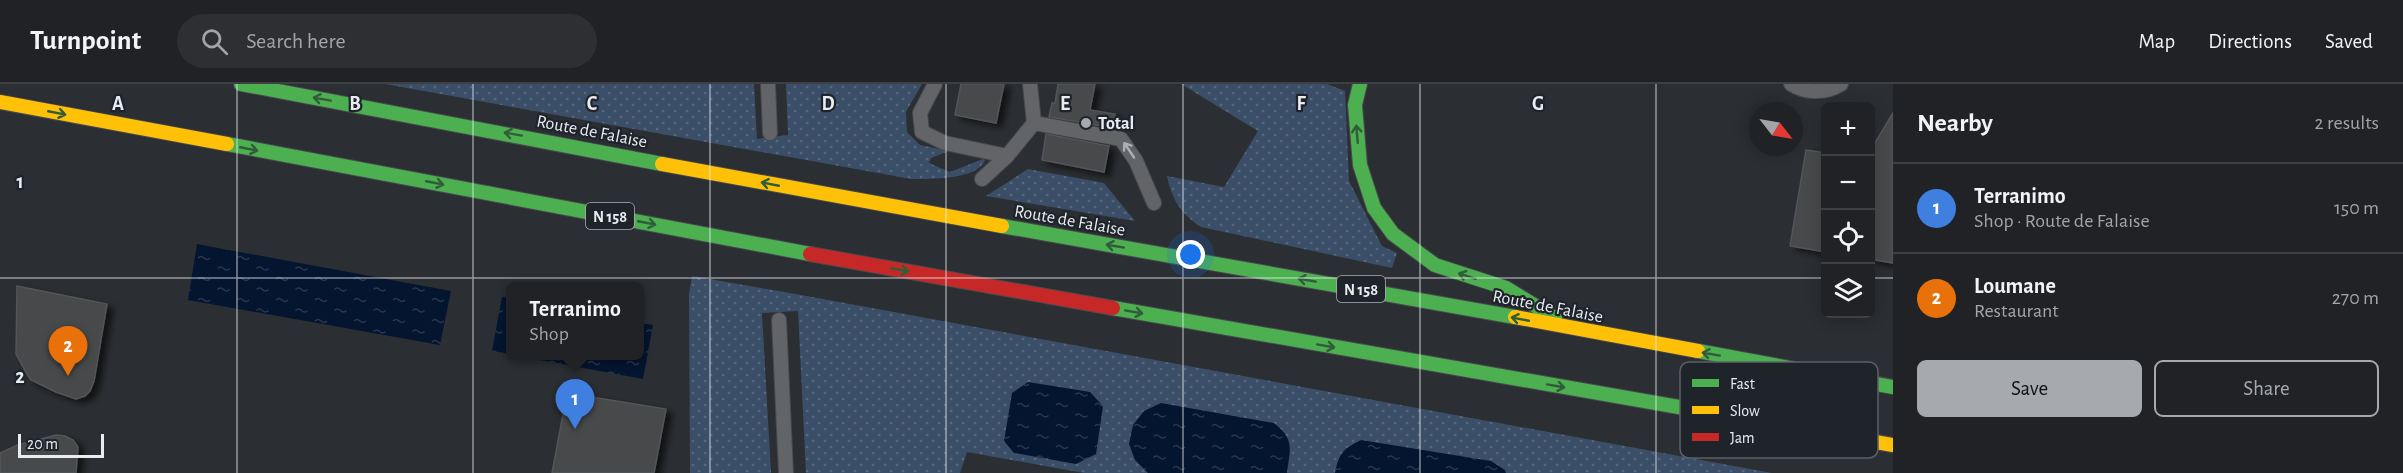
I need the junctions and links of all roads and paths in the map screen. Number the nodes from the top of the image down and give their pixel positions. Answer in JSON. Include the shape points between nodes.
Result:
{"nodes":[{"id":1,"x":241,"y":84,"type":"edge"},
{"id":2,"x":768,"y":84,"type":"edge"},
{"id":3,"x":935,"y":84,"type":"edge"},
{"id":4,"x":1030,"y":84,"type":"edge"},
{"id":5,"x":1360,"y":84,"type":"edge"},
{"id":6,"x":1791,"y":84,"type":"edge"},
{"id":7,"x":1841,"y":84,"type":"edge"},
{"id":8,"x":0,"y":102,"type":"edge"},
{"id":9,"x":1034,"y":123,"type":"junction"},
{"id":10,"x":770,"y":133,"type":"dead end"},
{"id":11,"x":1007,"y":156,"type":"junction"},
{"id":12,"x":982,"y":179,"type":"dead end"},
{"id":13,"x":1154,"y":203,"type":"dead end"},
{"id":14,"x":779,"y":320,"type":"dead end"},
{"id":15,"x":1575,"y":330,"type":"junction"},
{"id":16,"x":1754,"y":362,"type":"edge"},
{"id":17,"x":1878,"y":384,"type":"edge"},
{"id":18,"x":1893,"y":387,"type":"edge"},
{"id":19,"x":1680,"y":407,"type":"edge"},
{"id":20,"x":1878,"y":442,"type":"edge"},
{"id":21,"x":1893,"y":445,"type":"edge"},
{"id":22,"x":786,"y":473,"type":"edge"}],
"edges":[{"from":15,"to":1,"type":"highway","name":"Route de Falaise","number":"N 158","one_way":true},
{"from":2,"to":10,"type":"lane"},
{"from":3,"to":11,"type":"lane","via":[[920,113],[922,132],[945,143]]},
{"from":4,"to":9,"type":"lane"},
{"from":15,"to":5,"type":"highway","number":"N 158","one_way":true,"via":[[1506,288],[1435,266],[1393,234],[1374,208],[1360,165],[1355,105]]},
{"from":6,"to":7,"type":"lane","via":[[1818,92]]},
{"from":8,"to":19,"type":"highway","number":"N 158","one_way":true,"via":[[843,260]]},
{"from":9,"to":11,"type":"lane"},
{"from":13,"to":9,"type":"lane","one_way":true,"via":[[1136,161],[1121,139]]},
{"from":11,"to":12,"type":"lane"},
{"from":14,"to":22,"type":"lane"},
{"from":16,"to":15,"type":"highway","name":"Route de Falaise","number":"N 158","one_way":true},
{"from":18,"to":17,"type":"highway","name":"Route de Falaise","number":"N 158","one_way":true},
{"from":20,"to":21,"type":"highway","number":"N 158","one_way":true}]}
